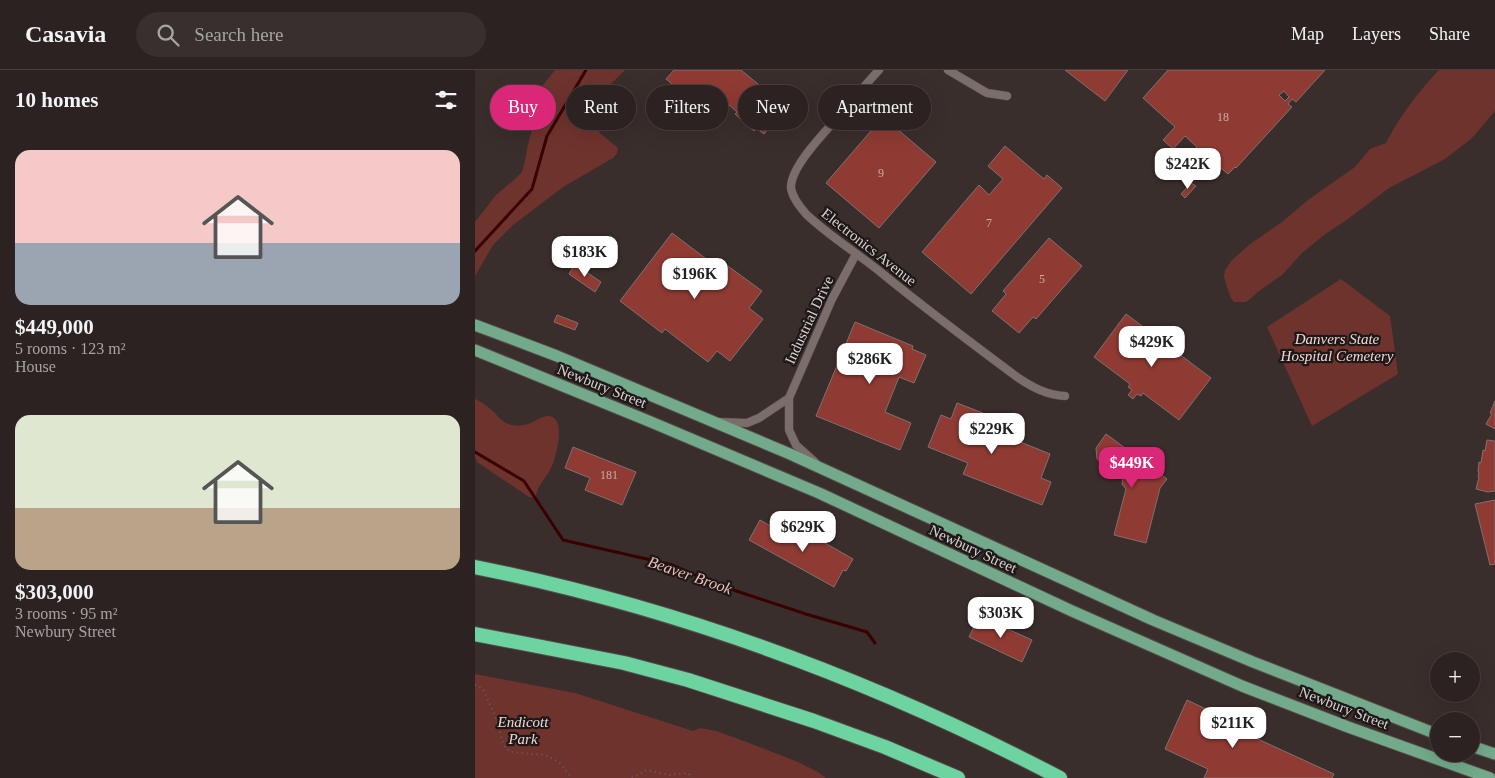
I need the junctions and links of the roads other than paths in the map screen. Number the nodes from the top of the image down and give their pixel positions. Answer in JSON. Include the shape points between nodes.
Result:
{"nodes":[{"id":1,"x":879,"y":70,"type":"edge"},
{"id":2,"x":948,"y":70,"type":"edge"},
{"id":3,"x":1007,"y":96,"type":"dead end"},
{"id":4,"x":856,"y":254,"type":"junction"},
{"id":5,"x":475,"y":324,"type":"edge"},
{"id":6,"x":475,"y":350,"type":"edge"},
{"id":7,"x":1065,"y":396,"type":"dead end"},
{"id":8,"x":789,"y":398,"type":"junction"},
{"id":9,"x":714,"y":421,"type":"junction"},
{"id":10,"x":821,"y":468,"type":"junction"},
{"id":11,"x":475,"y":567,"type":"edge"},
{"id":12,"x":475,"y":634,"type":"edge"},
{"id":13,"x":1430,"y":731,"type":"edge"},
{"id":14,"x":1480,"y":749,"type":"edge"},
{"id":15,"x":1495,"y":754,"type":"edge"},
{"id":16,"x":958,"y":778,"type":"edge"},
{"id":17,"x":1060,"y":778,"type":"edge"},
{"id":18,"x":1490,"y":778,"type":"edge"}],
"edges":[{"from":1,"to":4,"type":"street","name":"Electronics Avenue","via":[[820,136],[797,168],[791,188],[797,203],[806,213]]},
{"from":2,"to":3,"type":"street","via":[[987,93]]},
{"from":4,"to":7,"type":"street","name":"Electronics Avenue","via":[[1017,377],[1035,389]]},
{"from":4,"to":8,"type":"street","name":"Industrial Drive","via":[[832,299]]},
{"from":5,"to":9,"type":"main road","name":"Newbury Street"},
{"from":6,"to":18,"type":"main road","name":"Newbury Street","via":[[819,493],[1242,686]]},
{"from":8,"to":9,"type":"street","via":[[747,423]]},
{"from":8,"to":10,"type":"street","name":"Industrial Drive","via":[[789,430],[796,445]]},
{"from":9,"to":10,"type":"main road","name":"Newbury Street"},
{"from":10,"to":13,"type":"main road","name":"Newbury Street","via":[[1162,624]]},
{"from":11,"to":17,"type":"highway","via":[[568,588],[662,615],[808,664],[924,712]]},
{"from":12,"to":16,"type":"highway","via":[[688,680],[814,720]]},
{"from":14,"to":15,"type":"main road"}]}
